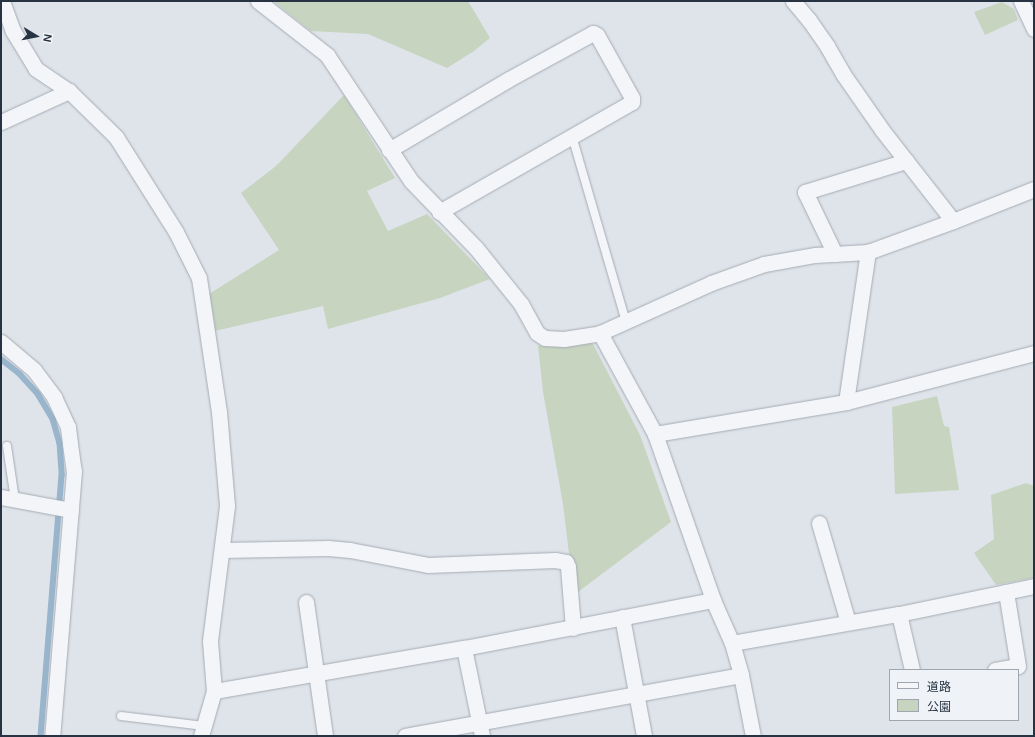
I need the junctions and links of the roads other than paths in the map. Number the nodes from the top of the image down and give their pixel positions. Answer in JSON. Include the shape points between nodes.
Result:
{"nodes":[{"id":1,"x":258,"y":1,"type":"edge"},
{"id":2,"x":793,"y":1,"type":"edge"},
{"id":3,"x":1023,"y":1,"type":"edge"},
{"id":4,"x":3,"y":9,"type":"edge"},
{"id":5,"x":1034,"y":30,"type":"edge"},
{"id":6,"x":69,"y":91,"type":"junction"},
{"id":7,"x":1,"y":122,"type":"edge"},
{"id":8,"x":572,"y":136,"type":"junction"},
{"id":9,"x":389,"y":150,"type":"junction"},
{"id":10,"x":906,"y":162,"type":"junction"},
{"id":11,"x":1034,"y":189,"type":"edge"},
{"id":12,"x":439,"y":212,"type":"junction"},
{"id":13,"x":953,"y":221,"type":"junction"},
{"id":14,"x":868,"y":252,"type":"junction"},
{"id":15,"x":835,"y":254,"type":"junction"},
{"id":16,"x":626,"y":322,"type":"junction"},
{"id":17,"x":600,"y":333,"type":"junction"},
{"id":18,"x":1,"y":342,"type":"edge"},
{"id":19,"x":1034,"y":353,"type":"edge"},
{"id":20,"x":846,"y":402,"type":"junction"},
{"id":21,"x":655,"y":434,"type":"junction"},
{"id":22,"x":7,"y":446,"type":"dead end"},
{"id":23,"x":8,"y":499,"type":"edge"},
{"id":24,"x":64,"y":508,"type":"junction"},
{"id":25,"x":819,"y":523,"type":"dead end"},
{"id":26,"x":222,"y":550,"type":"junction"},
{"id":27,"x":1034,"y":586,"type":"edge"},
{"id":28,"x":1006,"y":592,"type":"junction"},
{"id":29,"x":713,"y":600,"type":"junction"},
{"id":30,"x":306,"y":602,"type":"dead end"},
{"id":31,"x":899,"y":614,"type":"junction"},
{"id":32,"x":622,"y":617,"type":"junction"},
{"id":33,"x":848,"y":622,"type":"junction"},
{"id":34,"x":572,"y":628,"type":"junction"},
{"id":35,"x":732,"y":643,"type":"junction"},
{"id":36,"x":464,"y":648,"type":"junction"},
{"id":37,"x":912,"y":669,"type":"edge"},
{"id":38,"x":1001,"y":669,"type":"edge"},
{"id":39,"x":316,"y":672,"type":"junction"},
{"id":40,"x":741,"y":675,"type":"junction"},
{"id":41,"x":214,"y":691,"type":"junction"},
{"id":42,"x":637,"y":695,"type":"junction"},
{"id":43,"x":121,"y":716,"type":"dead end"},
{"id":44,"x":481,"y":729,"type":"edge"},
{"id":45,"x":203,"y":731,"type":"edge"},
{"id":46,"x":52,"y":736,"type":"edge"},
{"id":47,"x":325,"y":736,"type":"edge"},
{"id":48,"x":405,"y":736,"type":"edge"},
{"id":49,"x":644,"y":736,"type":"edge"},
{"id":50,"x":753,"y":736,"type":"edge"}],
"edges":[{"from":1,"to":9,"type":"street","via":[[328,55]]},
{"from":2,"to":10,"type":"street","via":[[809,20],[842,74]]},
{"from":3,"to":5,"type":"street"},
{"from":4,"to":6,"type":"street","via":[[36,69]]},
{"from":6,"to":7,"type":"street"},
{"from":6,"to":26,"type":"street","via":[[116,137],[176,232],[199,278],[219,412],[228,506]]},
{"from":8,"to":9,"type":"street","via":[[632,102],[597,35],[593,33]]},
{"from":8,"to":12,"type":"street"},
{"from":8,"to":16,"type":"lane"},
{"from":9,"to":12,"type":"street","via":[[410,181]]},
{"from":10,"to":13,"type":"street"},
{"from":10,"to":15,"type":"street","via":[[805,192]]},
{"from":11,"to":13,"type":"street"},
{"from":12,"to":17,"type":"street","via":[[476,248],[521,304],[537,333],[550,340]]},
{"from":13,"to":14,"type":"street"},
{"from":14,"to":15,"type":"street"},
{"from":14,"to":20,"type":"street"},
{"from":15,"to":16,"type":"street","via":[[764,264],[711,283]]},
{"from":16,"to":17,"type":"street"},
{"from":17,"to":21,"type":"street"},
{"from":18,"to":24,"type":"street","via":[[34,370],[54,397],[68,427],[74,471]]},
{"from":19,"to":20,"type":"street"},
{"from":20,"to":21,"type":"street"},
{"from":21,"to":29,"type":"street"},
{"from":22,"to":23,"type":"lane"},
{"from":23,"to":24,"type":"street"},
{"from":24,"to":46,"type":"street"},
{"from":25,"to":33,"type":"street"},
{"from":26,"to":34,"type":"street","via":[[328,548],[428,565],[555,560],[566,562]]},
{"from":26,"to":41,"type":"street","via":[[210,641]]},
{"from":27,"to":28,"type":"street"},
{"from":28,"to":31,"type":"street"},
{"from":28,"to":38,"type":"street","via":[[1018,666]]},
{"from":29,"to":32,"type":"street"},
{"from":29,"to":35,"type":"street"},
{"from":30,"to":39,"type":"street"},
{"from":31,"to":33,"type":"street"},
{"from":31,"to":37,"type":"street"},
{"from":32,"to":34,"type":"street"},
{"from":32,"to":42,"type":"street"},
{"from":33,"to":35,"type":"street"},
{"from":34,"to":36,"type":"street"},
{"from":35,"to":40,"type":"street"},
{"from":36,"to":39,"type":"street"},
{"from":36,"to":44,"type":"street"},
{"from":39,"to":41,"type":"street"},
{"from":39,"to":47,"type":"street"},
{"from":40,"to":42,"type":"street"},
{"from":40,"to":50,"type":"street"},
{"from":41,"to":45,"type":"street"},
{"from":42,"to":44,"type":"street"},
{"from":42,"to":49,"type":"street"},
{"from":43,"to":45,"type":"lane"},
{"from":44,"to":48,"type":"street"}]}
